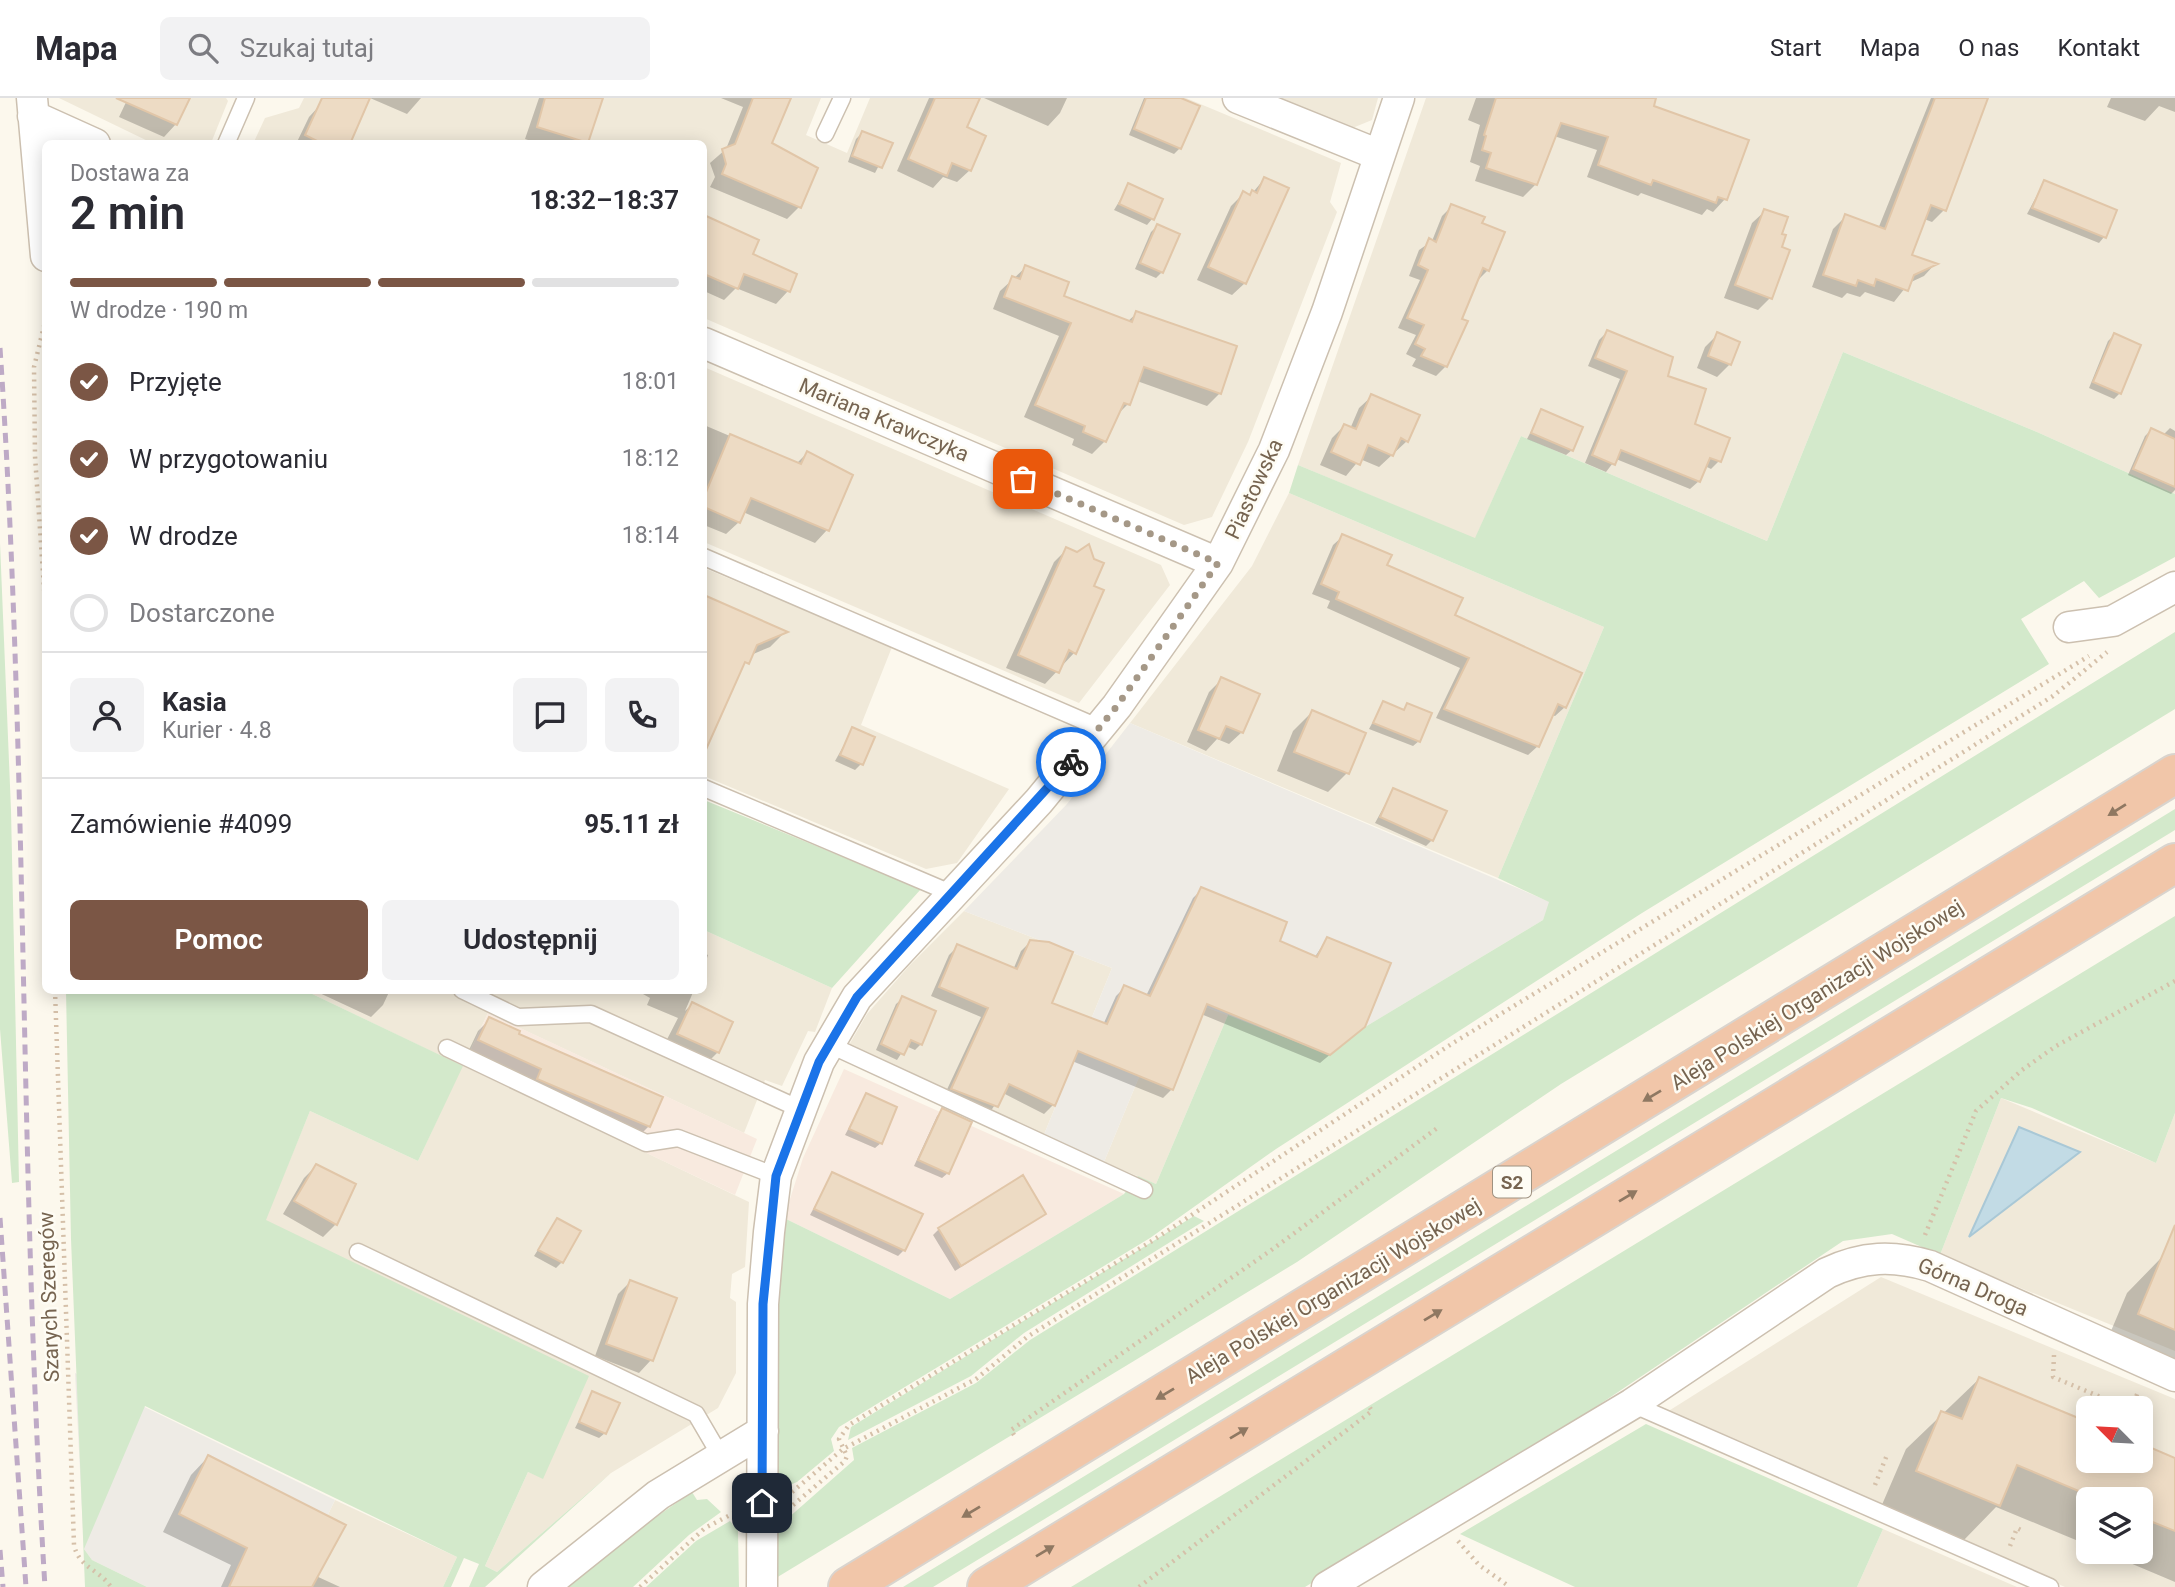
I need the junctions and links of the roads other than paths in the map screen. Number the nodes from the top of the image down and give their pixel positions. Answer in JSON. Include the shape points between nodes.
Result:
{"nodes":[{"id":1,"x":246,"y":98,"type":"edge"},
{"id":2,"x":842,"y":98,"type":"edge"},
{"id":3,"x":1238,"y":98,"type":"edge"},
{"id":4,"x":1399,"y":98,"type":"edge"},
{"id":5,"x":33,"y":107,"type":"edge"},
{"id":6,"x":825,"y":134,"type":"dead end"},
{"id":7,"x":88,"y":140,"type":"edge"},
{"id":8,"x":228,"y":140,"type":"edge"},
{"id":9,"x":1379,"y":155,"type":"junction"},
{"id":10,"x":42,"y":210,"type":"edge"},
{"id":11,"x":707,"y":344,"type":"edge"},
{"id":12,"x":707,"y":557,"type":"edge"},
{"id":13,"x":1218,"y":563,"type":"junction"},
{"id":14,"x":2175,"y":587,"type":"edge"},
{"id":15,"x":2069,"y":627,"type":"dead end"},
{"id":16,"x":1100,"y":728,"type":"junction"},
{"id":17,"x":2175,"y":774,"type":"edge"},
{"id":18,"x":707,"y":789,"type":"edge"},
{"id":19,"x":2175,"y":863,"type":"edge"},
{"id":20,"x":953,"y":894,"type":"junction"},
{"id":21,"x":470,"y":994,"type":"edge"},
{"id":22,"x":828,"y":1044,"type":"junction"},
{"id":23,"x":447,"y":1048,"type":"dead end"},
{"id":24,"x":796,"y":1119,"type":"junction"},
{"id":25,"x":776,"y":1176,"type":"junction"},
{"id":26,"x":1144,"y":1190,"type":"dead end"},
{"id":27,"x":358,"y":1252,"type":"dead end"},
{"id":28,"x":2175,"y":1376,"type":"edge"},
{"id":29,"x":1632,"y":1404,"type":"junction"},
{"id":30,"x":763,"y":1432,"type":"junction"},
{"id":31,"x":720,"y":1455,"type":"junction"},
{"id":32,"x":543,"y":1587,"type":"edge"},
{"id":33,"x":762,"y":1587,"type":"edge"},
{"id":34,"x":848,"y":1587,"type":"edge"},
{"id":35,"x":987,"y":1587,"type":"edge"},
{"id":36,"x":1327,"y":1587,"type":"edge"},
{"id":37,"x":2050,"y":1587,"type":"edge"}],
"edges":[{"from":1,"to":8,"type":"lane"},
{"from":2,"to":6,"type":"lane"},
{"from":3,"to":9,"type":"street"},
{"from":4,"to":9,"type":"street","name":"Piastowska"},
{"from":5,"to":7,"type":"street"},
{"from":5,"to":10,"type":"street"},
{"from":9,"to":13,"type":"street","name":"Piastowska","via":[[1327,312],[1274,450]]},
{"from":11,"to":13,"type":"street","name":"Mariana Krawczyka"},
{"from":12,"to":16,"type":"lane"},
{"from":13,"to":16,"type":"street","name":"Piastowska"},
{"from":14,"to":15,"type":"street","via":[[2113,621]]},
{"from":16,"to":20,"type":"street","name":"Piastowska"},
{"from":17,"to":34,"type":"highway","name":"Aleja Polskiej Organizacji Wojskowej","number":"S2","one_way":true},
{"from":18,"to":20,"type":"lane"},
{"from":35,"to":19,"type":"highway","one_way":true},
{"from":20,"to":22,"type":"street","name":"Piastowska","via":[[857,997]]},
{"from":21,"to":24,"type":"lane","via":[[518,1017],[591,1014]]},
{"from":22,"to":24,"type":"street","name":"Piastowska"},
{"from":22,"to":26,"type":"lane"},
{"from":23,"to":25,"type":"lane","via":[[646,1143],[678,1138]]},
{"from":24,"to":25,"type":"street","name":"Piastowska"},
{"from":25,"to":30,"type":"street","name":"Piastowska","via":[[763,1304]]},
{"from":27,"to":31,"type":"lane","via":[[696,1414]]},
{"from":28,"to":29,"type":"street","name":"Górna Droga","via":[[1915,1261],[1867,1258],[1827,1273]]},
{"from":29,"to":36,"type":"street","name":"Górna Droga"},
{"from":29,"to":37,"type":"lane"},
{"from":30,"to":31,"type":"street"},
{"from":30,"to":33,"type":"street","name":"Piastowska","via":[[753,1515]]},
{"from":31,"to":32,"type":"street","via":[[629,1516]]}]}
